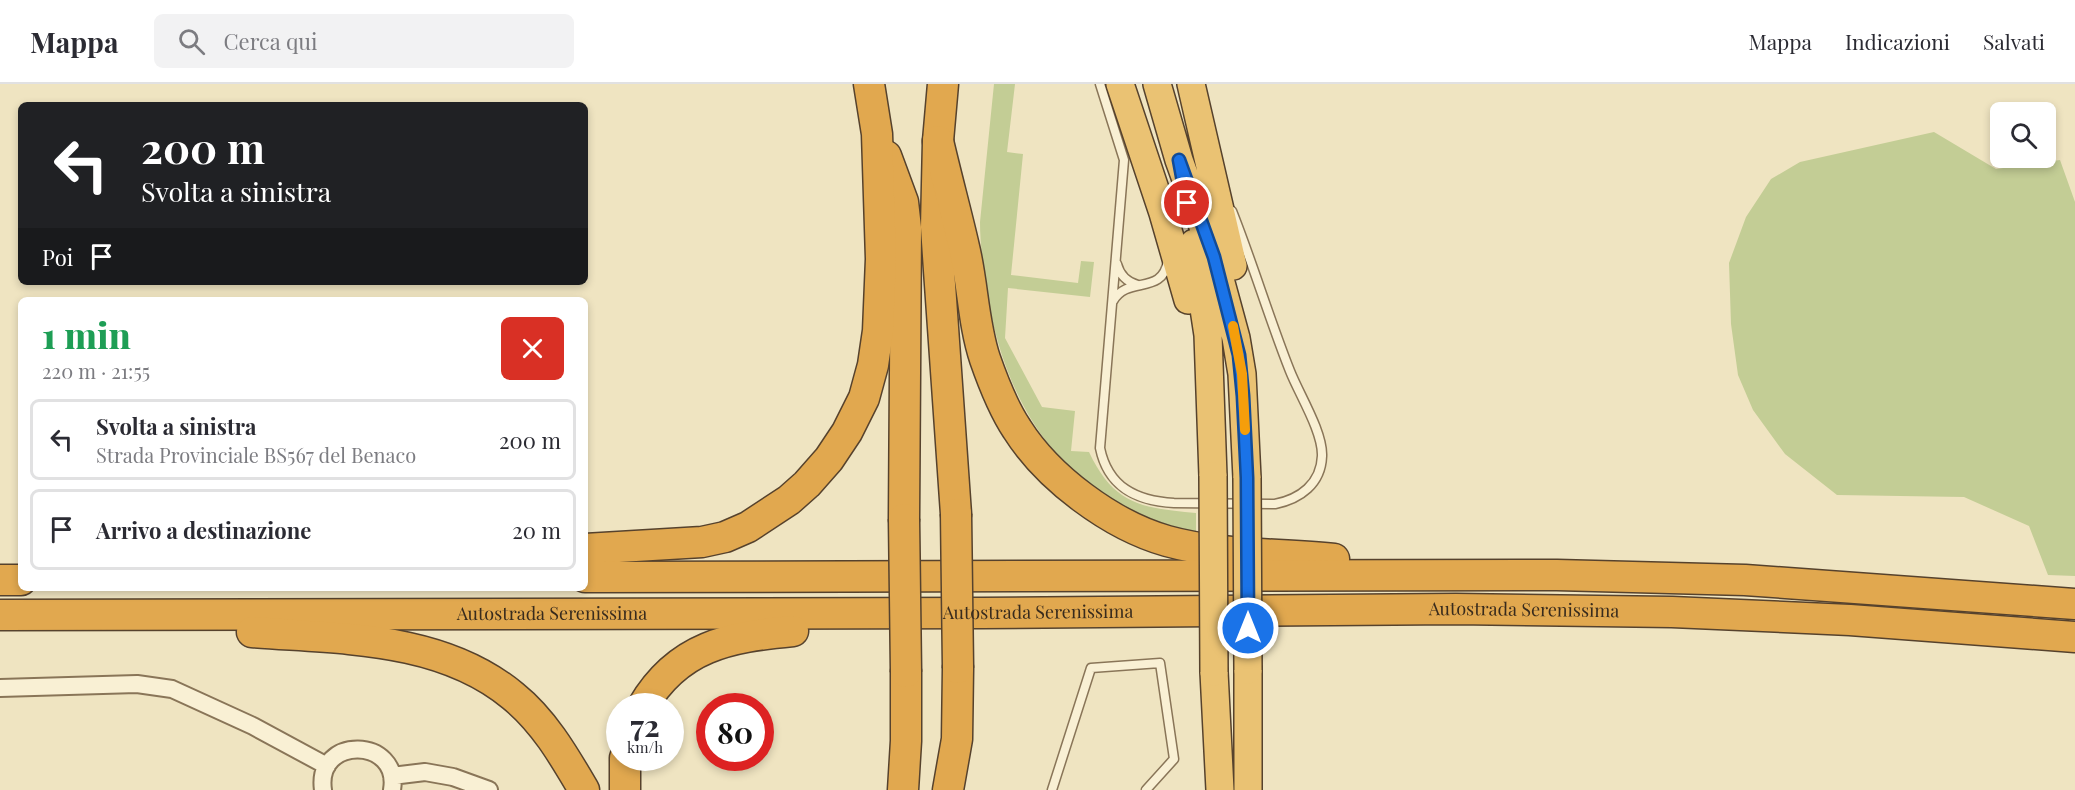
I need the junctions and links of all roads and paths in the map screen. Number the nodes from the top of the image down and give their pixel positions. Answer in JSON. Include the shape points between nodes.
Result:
{"nodes":[{"id":1,"x":868,"y":84,"type":"edge"},
{"id":2,"x":943,"y":84,"type":"edge"},
{"id":3,"x":1100,"y":84,"type":"edge"},
{"id":4,"x":1120,"y":84,"type":"edge"},
{"id":5,"x":1157,"y":84,"type":"edge"},
{"id":6,"x":1193,"y":96,"type":"edge"},
{"id":7,"x":877,"y":134,"type":"junction"},
{"id":8,"x":938,"y":141,"type":"junction"},
{"id":9,"x":1179,"y":160,"type":"junction"},
{"id":10,"x":1162,"y":213,"type":"junction"},
{"id":11,"x":1116,"y":257,"type":"junction"},
{"id":12,"x":1139,"y":285,"type":"junction"},
{"id":13,"x":1111,"y":310,"type":"junction"},
{"id":14,"x":1242,"y":374,"type":"junction"},
{"id":15,"x":1211,"y":390,"type":"junction"},
{"id":16,"x":588,"y":549,"type":"edge"},
{"id":17,"x":1477,"y":575,"type":"junction"},
{"id":18,"x":588,"y":577,"type":"edge"},
{"id":19,"x":0,"y":580,"type":"edge"},
{"id":20,"x":18,"y":580,"type":"edge"},
{"id":21,"x":2075,"y":604,"type":"edge"},
{"id":22,"x":982,"y":613,"type":"junction"},
{"id":23,"x":8,"y":615,"type":"edge"},
{"id":24,"x":2075,"y":637,"type":"edge"},
{"id":25,"x":0,"y":688,"type":"edge"},
{"id":26,"x":652,"y":693,"type":"edge"},
{"id":27,"x":327,"y":766,"type":"junction"},
{"id":28,"x":625,"y":771,"type":"edge"},
{"id":29,"x":392,"y":783,"type":"edge"},
{"id":30,"x":323,"y":790,"type":"edge"},
{"id":31,"x":489,"y":790,"type":"edge"},
{"id":32,"x":584,"y":790,"type":"edge"},
{"id":33,"x":625,"y":790,"type":"edge"},
{"id":34,"x":903,"y":790,"type":"edge"},
{"id":35,"x":948,"y":790,"type":"edge"},
{"id":36,"x":1052,"y":790,"type":"edge"},
{"id":37,"x":1146,"y":790,"type":"edge"},
{"id":38,"x":1220,"y":790,"type":"edge"},
{"id":39,"x":1248,"y":790,"type":"edge"}],
"edges":[{"from":1,"to":7,"type":"highway"},
{"from":2,"to":8,"type":"highway"},
{"from":3,"to":11,"type":"lane","via":[[1124,160]]},
{"from":4,"to":10,"type":"highway"},
{"from":5,"to":9,"type":"highway"},
{"from":6,"to":13,"type":"lane","via":[[1290,371],[1320,438],[1320,470],[1313,483],[1302,494],[1275,504],[1161,502],[1137,496],[1119,485],[1106,468],[1100,448]]},
{"from":6,"to":14,"type":"highway","via":[[1238,288]]},
{"from":7,"to":16,"type":"highway","via":[[881,259],[873,365],[864,398],[829,459],[789,500],[725,537],[702,542]]},
{"from":7,"to":34,"type":"highway","bridge":true,"via":[[905,218]]},
{"from":8,"to":17,"type":"highway","via":[[965,249],[984,357],[1017,429],[1066,484],[1100,510],[1137,529],[1198,548]]},
{"from":8,"to":35,"type":"highway","bridge":true,"via":[[936,227],[956,514],[957,739]]},
{"from":9,"to":14,"type":"highway","via":[[1214,257]]},
{"from":9,"to":15,"type":"highway","via":[[1206,310]]},
{"from":10,"to":12,"type":"lane","via":[[1167,268],[1156,281]]},
{"from":10,"to":15,"type":"highway"},
{"from":11,"to":12,"type":"lane","via":[[1120,273]]},
{"from":11,"to":13,"type":"lane"},
{"from":12,"to":13,"type":"lane","via":[[1117,294]]},
{"from":14,"to":39,"type":"highway","bridge":true,"via":[[1247,478]]},
{"from":15,"to":38,"type":"highway","bridge":true,"via":[[1214,672]]},
{"from":17,"to":18,"type":"highway","name":"Autostrada Serenissima"},
{"from":17,"to":21,"type":"highway","name":"Autostrada Serenissima","via":[[1745,580]]},
{"from":19,"to":20,"type":"highway"},
{"from":22,"to":23,"type":"highway","name":"Autostrada Serenissima"},
{"from":22,"to":24,"type":"highway","name":"Autostrada Serenissima","via":[[1456,609],[1672,612],[1850,620]]},
{"from":22,"to":26,"type":"highway","via":[[749,635],[693,654],[668,673]]},
{"from":23,"to":32,"type":"highway","via":[[352,640],[403,646],[448,659],[513,696],[558,746]]},
{"from":25,"to":27,"type":"street","via":[[137,684],[172,689]]},
{"from":27,"to":29,"type":"street","via":[[345,750],[363,749],[380,756],[388,765]]},
{"from":27,"to":30,"type":"street"},
{"from":28,"to":33,"type":"highway"},
{"from":29,"to":31,"type":"street","via":[[425,772]]},
{"from":36,"to":37,"type":"lane","via":[[1090,668],[1160,663],[1174,759]]}]}
